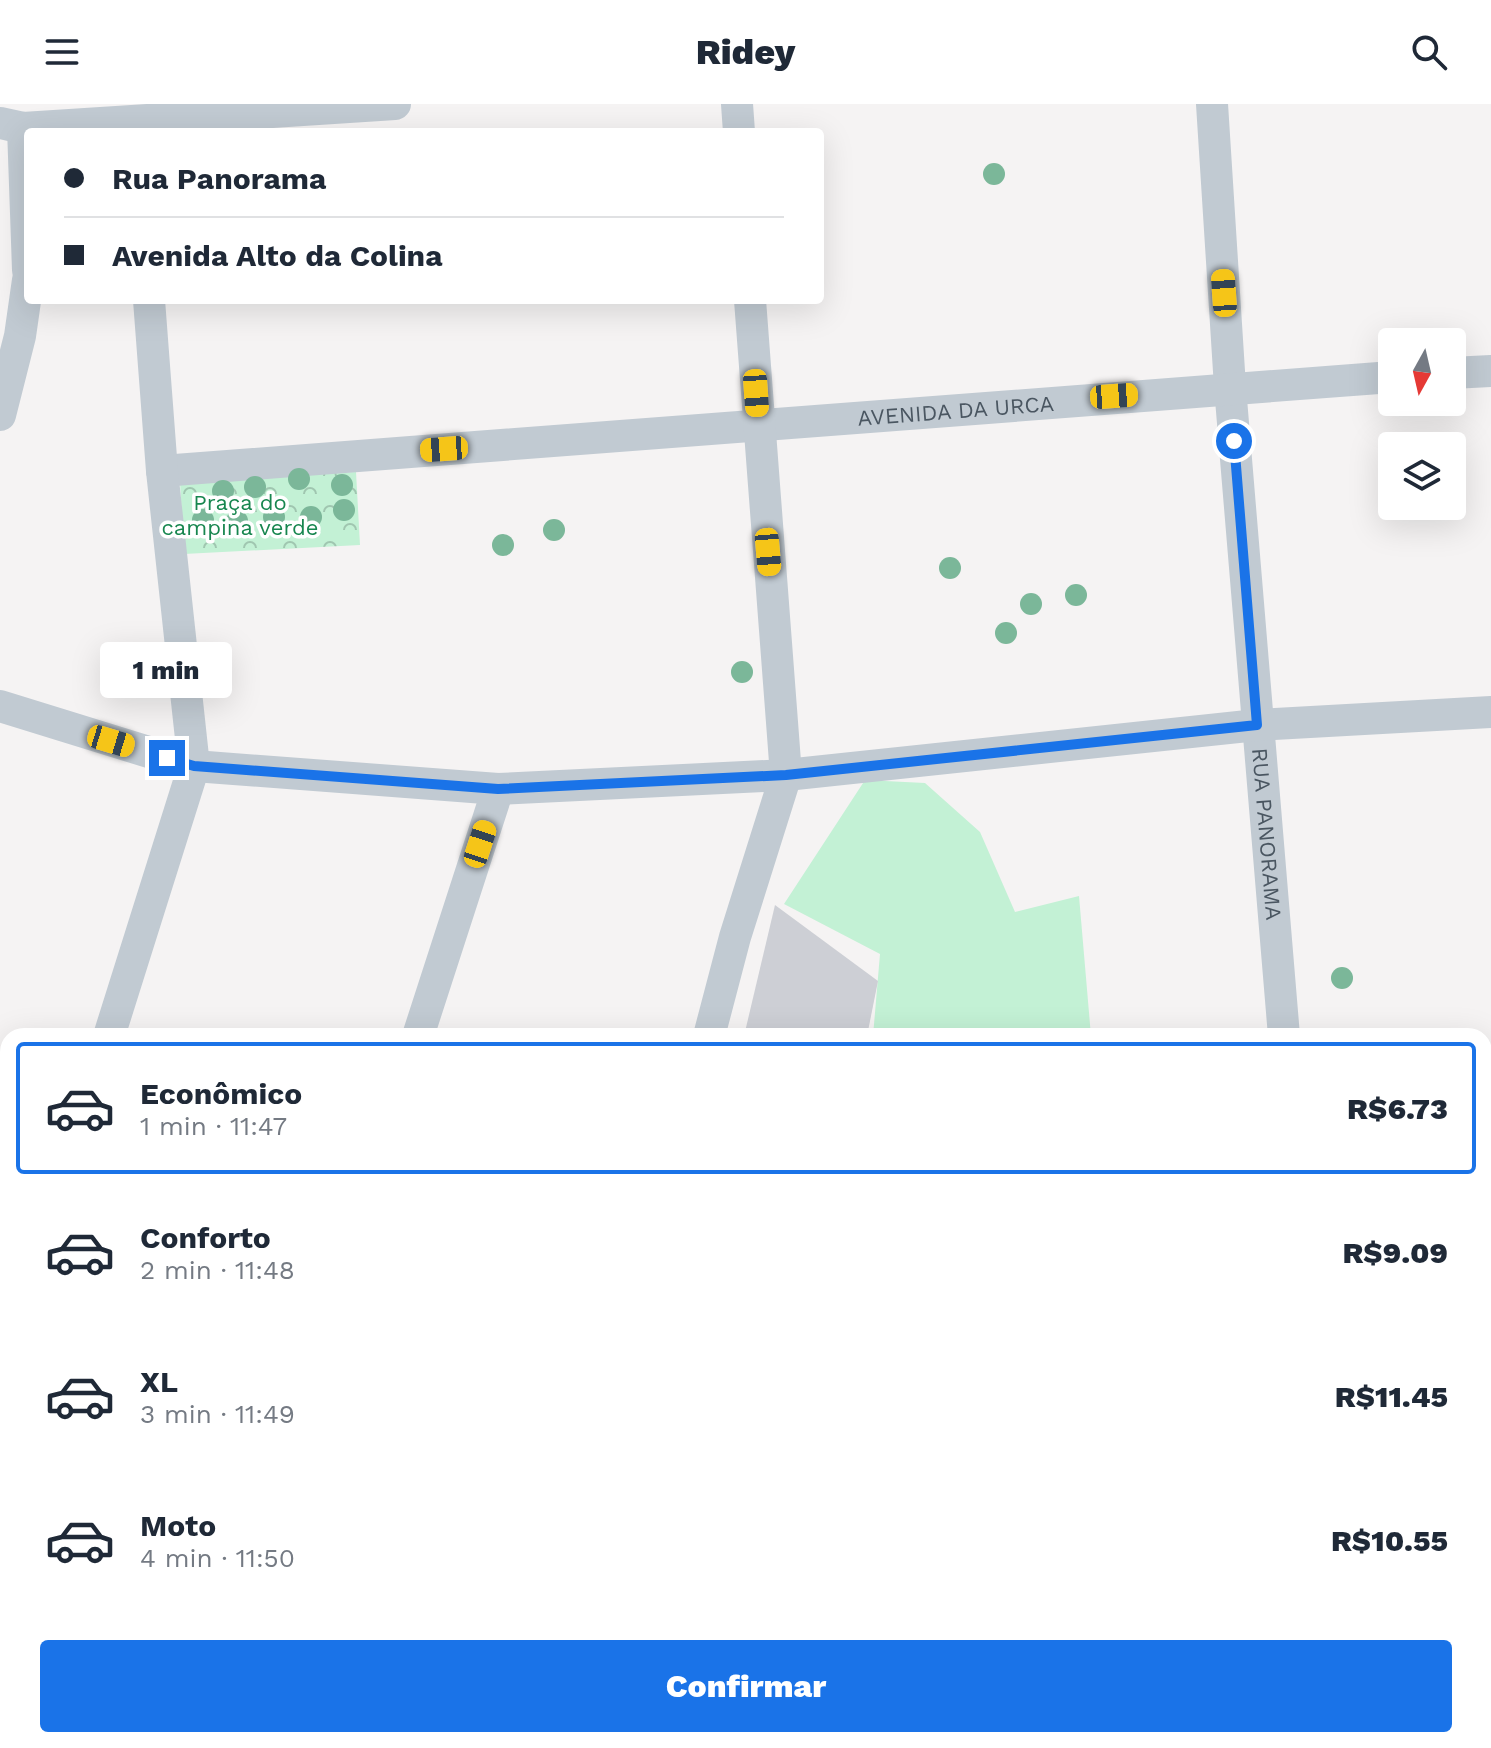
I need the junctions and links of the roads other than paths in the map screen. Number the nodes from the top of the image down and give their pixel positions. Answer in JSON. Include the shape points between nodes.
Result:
{"nodes":[{"id":1,"x":395,"y":104,"type":"edge"},
{"id":2,"x":737,"y":104,"type":"edge"},
{"id":3,"x":1212,"y":104,"type":"edge"},
{"id":4,"x":138,"y":119,"type":"edge"},
{"id":5,"x":12,"y":126,"type":"edge"},
{"id":6,"x":739,"y":128,"type":"edge"},
{"id":7,"x":24,"y":234,"type":"edge"},
{"id":8,"x":25,"y":304,"type":"edge"},
{"id":9,"x":149,"y":304,"type":"edge"},
{"id":10,"x":750,"y":304,"type":"edge"},
{"id":11,"x":1491,"y":371,"type":"edge"},
{"id":12,"x":1466,"y":372,"type":"edge"},
{"id":13,"x":1378,"y":378,"type":"edge"},
{"id":14,"x":1230,"y":387,"type":"junction"},
{"id":15,"x":0,"y":415,"type":"edge"},
{"id":16,"x":758,"y":424,"type":"junction"},
{"id":17,"x":162,"y":471,"type":"junction"},
{"id":18,"x":0,"y":706,"type":"edge"},
{"id":19,"x":1491,"y":712,"type":"edge"},
{"id":20,"x":1257,"y":725,"type":"junction"},
{"id":21,"x":194,"y":766,"type":"junction"},
{"id":22,"x":786,"y":775,"type":"junction"},
{"id":23,"x":498,"y":789,"type":"junction"},
{"id":24,"x":112,"y":1028,"type":"edge"},
{"id":25,"x":421,"y":1028,"type":"edge"},
{"id":26,"x":711,"y":1028,"type":"edge"},
{"id":27,"x":1283,"y":1028,"type":"edge"}],
"edges":[{"from":1,"to":4,"type":"street"},
{"from":2,"to":6,"type":"street"},
{"from":3,"to":14,"type":"street","name":"RUA PANORAMA"},
{"from":4,"to":5,"type":"street"},
{"from":5,"to":7,"type":"street"},
{"from":8,"to":15,"type":"street"},
{"from":9,"to":17,"type":"street"},
{"from":10,"to":16,"type":"street"},
{"from":11,"to":12,"type":"street"},
{"from":13,"to":14,"type":"street","name":"AVENIDA DA URCA"},
{"from":14,"to":16,"type":"street","name":"AVENIDA DA URCA"},
{"from":14,"to":20,"type":"street","name":"RUA PANORAMA"},
{"from":16,"to":17,"type":"street","name":"AVENIDA DA URCA"},
{"from":16,"to":22,"type":"street"},
{"from":17,"to":21,"type":"street"},
{"from":18,"to":21,"type":"street"},
{"from":19,"to":20,"type":"street"},
{"from":20,"to":22,"type":"street"},
{"from":20,"to":27,"type":"street","name":"RUA PANORAMA"},
{"from":21,"to":23,"type":"street"},
{"from":21,"to":24,"type":"street"},
{"from":22,"to":23,"type":"street"},
{"from":22,"to":26,"type":"street"},
{"from":23,"to":25,"type":"street"}]}
